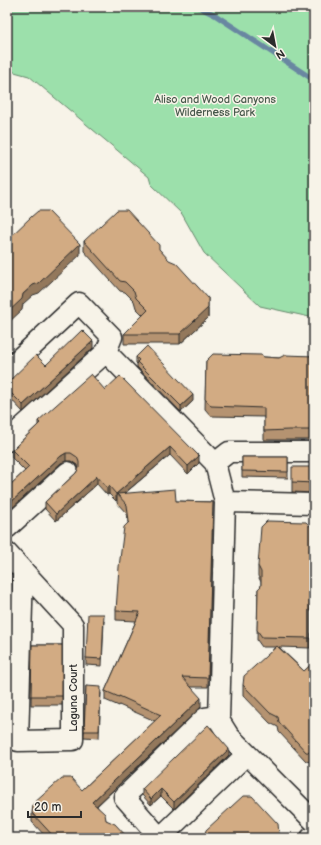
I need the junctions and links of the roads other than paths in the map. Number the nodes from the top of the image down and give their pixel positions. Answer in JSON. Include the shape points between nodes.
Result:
{"nodes":[{"id":1,"x":106,"y":352,"type":"junction"},
{"id":2,"x":7,"y":370,"type":"edge"},
{"id":3,"x":7,"y":441,"type":"edge"},
{"id":4,"x":314,"y":452,"type":"edge"},
{"id":5,"x":216,"y":463,"type":"junction"},
{"id":6,"x":68,"y":472,"type":"dead end"},
{"id":7,"x":225,"y":502,"type":"junction"},
{"id":8,"x":314,"y":504,"type":"edge"},
{"id":9,"x":7,"y":528,"type":"edge"},
{"id":10,"x":7,"y":553,"type":"edge"},
{"id":11,"x":23,"y":571,"type":"junction"},
{"id":12,"x":219,"y":716,"type":"junction"},
{"id":13,"x":247,"y":754,"type":"junction"},
{"id":14,"x":314,"y":821,"type":"edge"},
{"id":15,"x":314,"y":826,"type":"edge"},
{"id":16,"x":311,"y":838,"type":"edge"}],
"edges":[{"from":1,"to":2,"type":"street","via":[[112,337],[79,303]]},
{"from":1,"to":3,"type":"street"},
{"from":1,"to":5,"type":"street"},
{"from":4,"to":5,"type":"street","via":[[229,452]]},
{"from":5,"to":7,"type":"street"},
{"from":6,"to":9,"type":"street"},
{"from":7,"to":8,"type":"street"},
{"from":7,"to":12,"type":"street"},
{"from":10,"to":11,"type":"street","name":"Laguna Court"},
{"from":11,"to":11,"type":"street","name":"Laguna Court","via":[[18,740],[73,740],[74,625]]},
{"from":12,"to":13,"type":"street","via":[[229,736]]},
{"from":12,"to":13,"type":"street","via":[[205,718],[124,798],[160,838]]},
{"from":13,"to":14,"type":"street"},
{"from":15,"to":16,"type":"street"}]}
